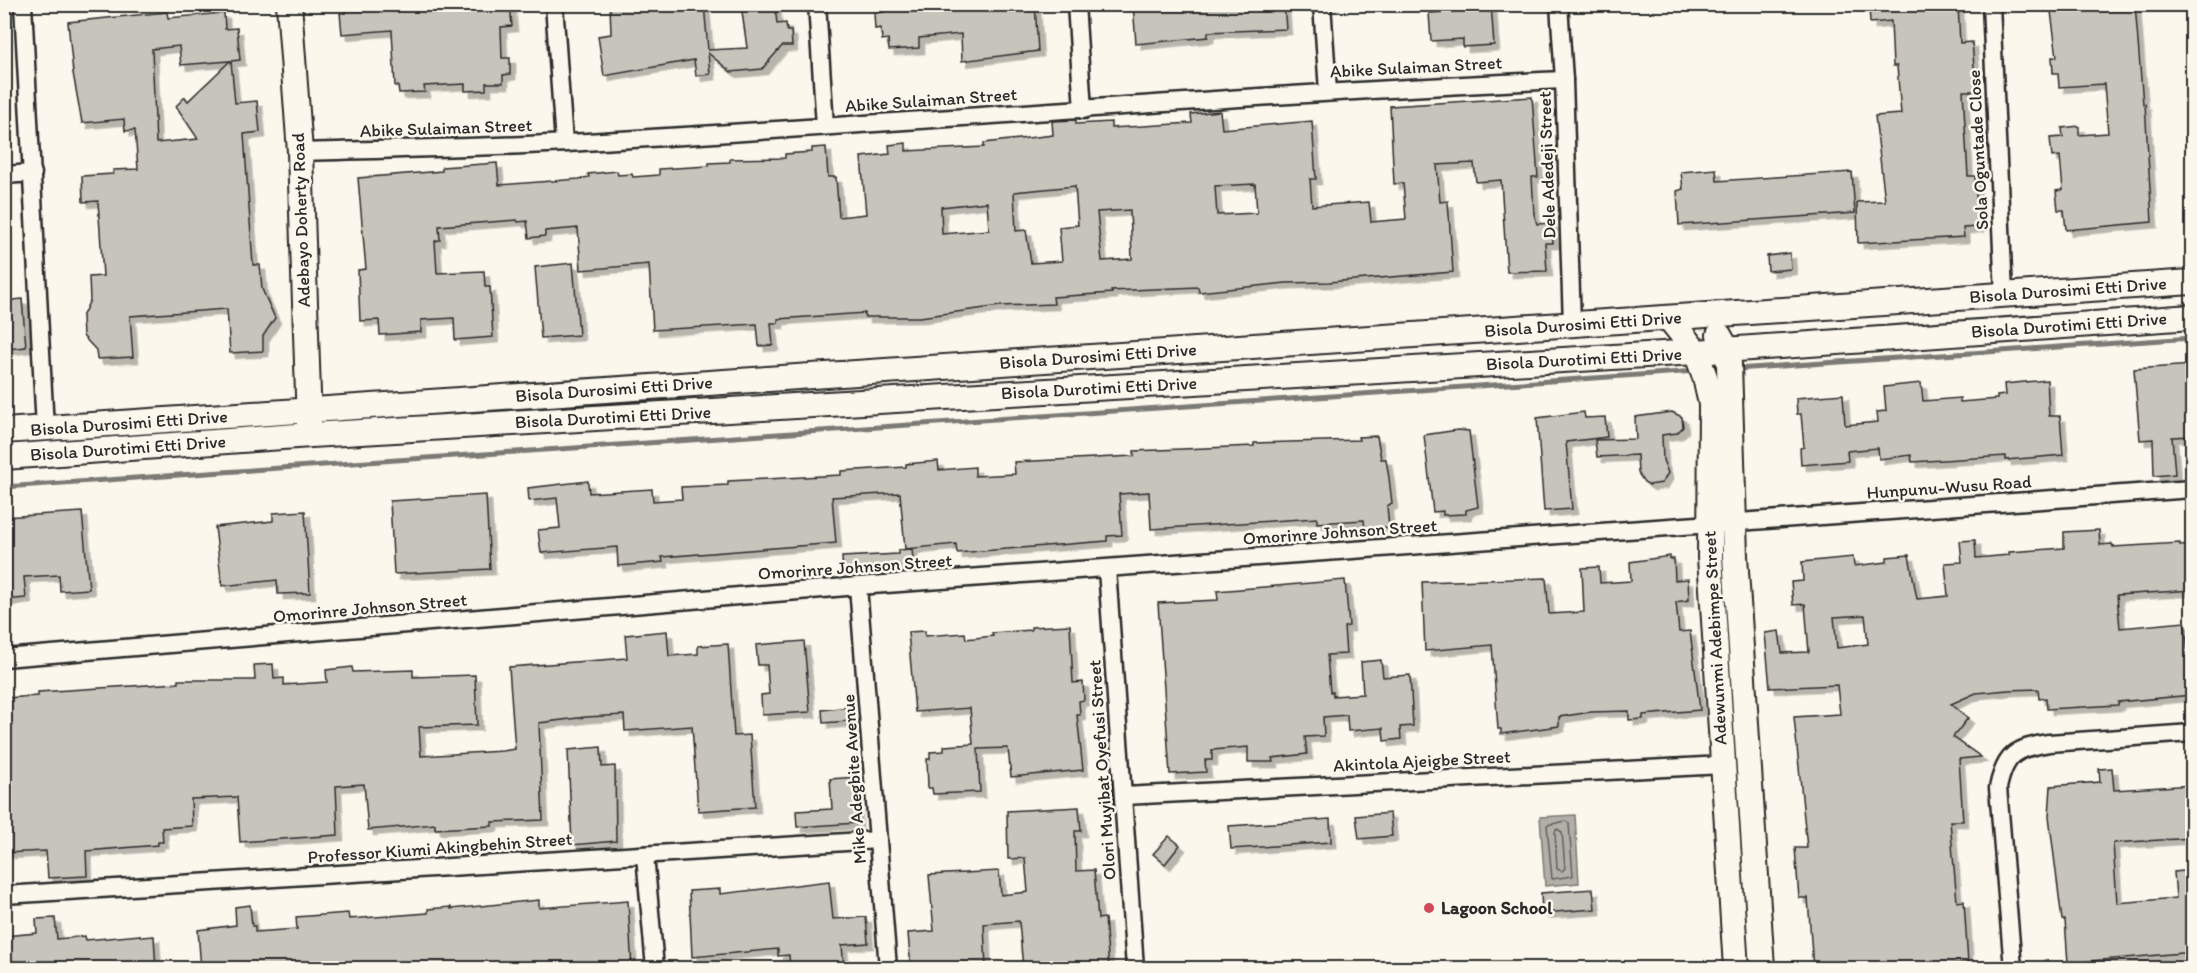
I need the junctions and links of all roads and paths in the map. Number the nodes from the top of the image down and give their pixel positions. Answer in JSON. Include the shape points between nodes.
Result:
{"nodes":[{"id":1,"x":23,"y":4,"type":"edge"},
{"id":2,"x":289,"y":4,"type":"edge"},
{"id":3,"x":554,"y":4,"type":"edge"},
{"id":4,"x":817,"y":4,"type":"edge"},
{"id":5,"x":1076,"y":4,"type":"edge"},
{"id":6,"x":1322,"y":4,"type":"edge"},
{"id":7,"x":1558,"y":4,"type":"edge"},
{"id":8,"x":1991,"y":4,"type":"edge"},
{"id":9,"x":1564,"y":80,"type":"junction"},
{"id":10,"x":1328,"y":91,"type":"junction"},
{"id":11,"x":1083,"y":110,"type":"junction"},
{"id":12,"x":825,"y":126,"type":"junction"},
{"id":13,"x":564,"y":143,"type":"junction"},
{"id":14,"x":300,"y":152,"type":"junction"},
{"id":15,"x":33,"y":173,"type":"junction"},
{"id":16,"x":4,"y":175,"type":"edge"},
{"id":17,"x":2193,"y":282,"type":"edge"},
{"id":18,"x":2004,"y":294,"type":"junction"},
{"id":19,"x":1707,"y":315,"type":"junction"},
{"id":20,"x":2193,"y":317,"type":"edge"},
{"id":21,"x":1669,"y":318,"type":"junction"},
{"id":22,"x":1572,"y":324,"type":"junction"},
{"id":23,"x":1728,"y":363,"type":"junction"},
{"id":24,"x":1700,"y":365,"type":"junction"},
{"id":25,"x":308,"y":410,"type":"junction"},
{"id":26,"x":45,"y":429,"type":"junction"},
{"id":27,"x":4,"y":431,"type":"edge"},
{"id":28,"x":311,"y":435,"type":"junction"},
{"id":29,"x":4,"y":457,"type":"edge"},
{"id":30,"x":2193,"y":489,"type":"edge"},
{"id":31,"x":1736,"y":522,"type":"junction"},
{"id":32,"x":1709,"y":524,"type":"junction"},
{"id":33,"x":1107,"y":569,"type":"junction"},
{"id":34,"x":858,"y":586,"type":"junction"},
{"id":35,"x":4,"y":658,"type":"edge"},
{"id":36,"x":2193,"y":733,"type":"edge"},
{"id":37,"x":1723,"y":765,"type":"junction"},
{"id":38,"x":1124,"y":796,"type":"junction"},
{"id":39,"x":878,"y":840,"type":"junction"},
{"id":40,"x":645,"y":855,"type":"junction"},
{"id":41,"x":4,"y":895,"type":"edge"},
{"id":42,"x":655,"y":969,"type":"edge"},
{"id":43,"x":888,"y":969,"type":"edge"},
{"id":44,"x":1136,"y":969,"type":"edge"},
{"id":45,"x":1736,"y":969,"type":"edge"},
{"id":46,"x":1762,"y":969,"type":"edge"},
{"id":47,"x":2013,"y":969,"type":"edge"}],
"edges":[{"from":1,"to":15,"type":"street"},
{"from":2,"to":14,"type":"main road","name":"Adebayo Doherty Road"},
{"from":3,"to":13,"type":"street"},
{"from":4,"to":12,"type":"street"},
{"from":5,"to":11,"type":"street"},
{"from":6,"to":10,"type":"street"},
{"from":7,"to":9,"type":"street","name":"Dele Adedeji Street"},
{"from":8,"to":18,"type":"street","name":"Sola Oguntade Close"},
{"from":9,"to":10,"type":"street","name":"Abike Sulaiman Street"},
{"from":9,"to":22,"type":"street","name":"Dele Adedeji Street"},
{"from":10,"to":11,"type":"street","name":"Abike Sulaiman Street"},
{"from":11,"to":12,"type":"street","name":"Abike Sulaiman Street"},
{"from":12,"to":13,"type":"street","name":"Abike Sulaiman Street"},
{"from":13,"to":14,"type":"street","name":"Abike Sulaiman Street"},
{"from":14,"to":25,"type":"main road","name":"Adebayo Doherty Road"},
{"from":15,"to":16,"type":"street"},
{"from":15,"to":26,"type":"street"},
{"from":17,"to":18,"type":"main road","name":"Bisola Durosimi Etti Drive"},
{"from":18,"to":19,"type":"main road","name":"Bisola Durosimi Etti Drive"},
{"from":19,"to":21,"type":"main road","name":"Bisola Durosimi Etti Drive"},
{"from":19,"to":23,"type":"main road","name":"Adewunmi Adebimpe Street"},
{"from":20,"to":23,"type":"main road","name":"Bisola Durotimi Etti Drive"},
{"from":21,"to":22,"type":"main road","name":"Bisola Durosimi Etti Drive"},
{"from":21,"to":24,"type":"main road","name":"Adewunmi Adebimpe Street"},
{"from":22,"to":25,"type":"main road","name":"Bisola Durosimi Etti Drive"},
{"from":23,"to":24,"type":"main road","name":"Bisola Durotimi Etti Drive"},
{"from":23,"to":31,"type":"main road","name":"Adewunmi Adebimpe Street"},
{"from":24,"to":28,"type":"main road","name":"Bisola Durotimi Etti Drive"},
{"from":24,"to":32,"type":"main road","name":"Adewunmi Adebimpe Street","via":[[1711,404]]},
{"from":25,"to":26,"type":"main road","name":"Bisola Durosimi Etti Drive"},
{"from":25,"to":28,"type":"main road","name":"Adebayo Doherty Road"},
{"from":26,"to":27,"type":"main road","name":"Bisola Durosimi Etti Drive"},
{"from":28,"to":29,"type":"main road","name":"Bisola Durotimi Etti Drive"},
{"from":30,"to":31,"type":"street","name":"Hunpunu-Wusu Road"},
{"from":31,"to":32,"type":"street","name":"Hunpunu-Wusu Road"},
{"from":31,"to":46,"type":"main road","name":"Adewunmi Adebimpe Street"},
{"from":32,"to":33,"type":"street","name":"Omorinre Johnson Street"},
{"from":32,"to":37,"type":"main road","name":"Adewunmi Adebimpe Street"},
{"from":33,"to":34,"type":"street","name":"Omorinre Johnson Street"},
{"from":33,"to":38,"type":"street","name":"Olori Muyibat Oyefusi Street"},
{"from":34,"to":35,"type":"street","name":"Omorinre Johnson Street"},
{"from":34,"to":39,"type":"street","name":"Mike Adegbite Avenue"},
{"from":36,"to":47,"type":"street","via":[[2031,745],[2013,753],[2002,769],[1998,788]]},
{"from":37,"to":38,"type":"street","name":"Akintola Ajeigbe Street"},
{"from":37,"to":45,"type":"main road","name":"Adewunmi Adebimpe Street"},
{"from":38,"to":44,"type":"street","name":"Olori Muyibat Oyefusi Street"},
{"from":39,"to":40,"type":"street","name":"Professor Kiumi Akingbehin Street"},
{"from":39,"to":43,"type":"street","name":"Mike Adegbite Avenue"},
{"from":40,"to":41,"type":"street","name":"Professor Kiumi Akingbehin Street"},
{"from":40,"to":42,"type":"street"}]}
